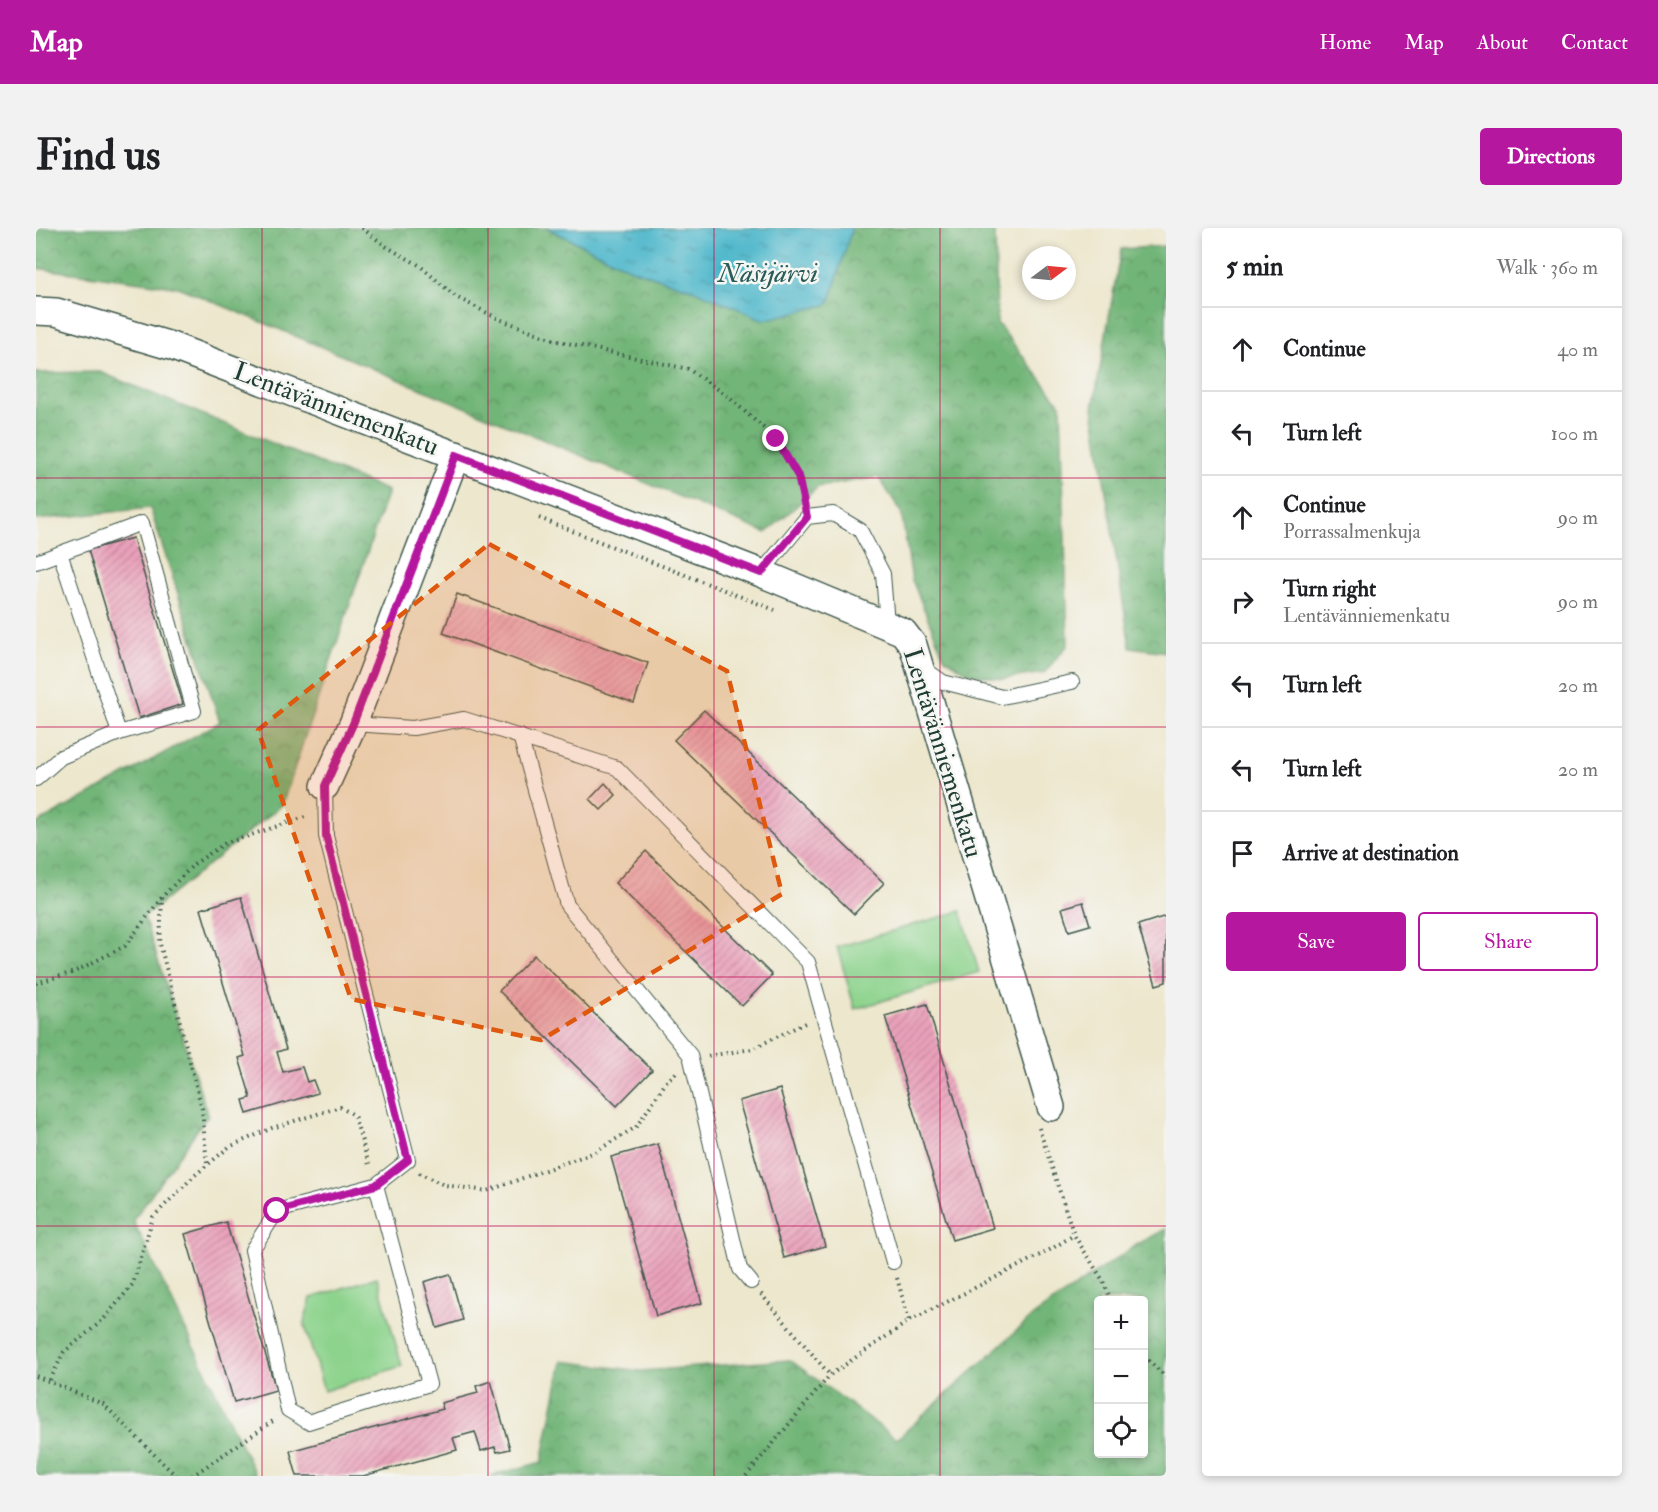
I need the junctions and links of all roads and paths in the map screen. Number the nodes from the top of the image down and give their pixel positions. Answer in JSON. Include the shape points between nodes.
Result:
{"nodes":[{"id":1,"x":363,"y":228,"type":"edge"},
{"id":2,"x":36,"y":311,"type":"edge"},
{"id":3,"x":456,"y":455,"type":"junction"},
{"id":4,"x":531,"y":515,"type":"dead end"},
{"id":5,"x":807,"y":517,"type":"junction"},
{"id":6,"x":60,"y":553,"type":"junction"},
{"id":7,"x":36,"y":562,"type":"edge"},
{"id":8,"x":761,"y":573,"type":"junction"},
{"id":9,"x":783,"y":612,"type":"dead end"},
{"id":10,"x":887,"y":624,"type":"junction"},
{"id":11,"x":919,"y":665,"type":"junction"},
{"id":12,"x":1072,"y":682,"type":"dead end"},
{"id":13,"x":353,"y":724,"type":"junction"},
{"id":14,"x":118,"y":733,"type":"junction"},
{"id":15,"x":519,"y":736,"type":"junction"},
{"id":16,"x":36,"y":779,"type":"edge"},
{"id":17,"x":325,"y":797,"type":"junction"},
{"id":18,"x":162,"y":897,"type":"junction"},
{"id":19,"x":36,"y":983,"type":"edge"},
{"id":20,"x":823,"y":1013,"type":"junction"},
{"id":21,"x":691,"y":1059,"type":"junction"},
{"id":22,"x":1044,"y":1116,"type":"joint"},
{"id":23,"x":402,"y":1164,"type":"junction"},
{"id":24,"x":207,"y":1165,"type":"junction"},
{"id":25,"x":376,"y":1185,"type":"junction"},
{"id":26,"x":1074,"y":1235,"type":"junction"},
{"id":27,"x":893,"y":1262,"type":"joint"},
{"id":28,"x":751,"y":1282,"type":"joint"},
{"id":29,"x":1109,"y":1296,"type":"edge"},
{"id":30,"x":909,"y":1321,"type":"junction"},
{"id":31,"x":1148,"y":1361,"type":"edge"},
{"id":32,"x":36,"y":1376,"type":"edge"},
{"id":33,"x":830,"y":1376,"type":"junction"},
{"id":34,"x":1166,"y":1377,"type":"edge"},
{"id":35,"x":50,"y":1380,"type":"junction"},
{"id":36,"x":288,"y":1410,"type":"junction"},
{"id":37,"x":176,"y":1476,"type":"edge"},
{"id":38,"x":192,"y":1476,"type":"edge"},
{"id":39,"x":746,"y":1476,"type":"edge"}],
"edges":[{"from":1,"to":5,"type":"path","via":[[419,265],[456,297],[499,319],[558,341],[688,369],[776,439],[798,476]]},
{"from":2,"to":3,"type":"street","name":"Lentävänniemenkatu","via":[[56,312],[171,346]]},
{"from":3,"to":8,"type":"street","name":"Lentävänniemenkatu"},
{"from":3,"to":13,"type":"street"},
{"from":4,"to":9,"type":"path"},
{"from":5,"to":8,"type":"lane"},
{"from":5,"to":10,"type":"lane","via":[[833,514],[861,530],[883,574]]},
{"from":6,"to":7,"type":"lane"},
{"from":6,"to":14,"type":"lane"},
{"from":6,"to":14,"type":"lane","via":[[142,523],[194,711]]},
{"from":8,"to":10,"type":"street","name":"Lentävänniemenkatu"},
{"from":10,"to":11,"type":"street","name":"Lentävänniemenkatu","via":[[903,632],[913,645]]},
{"from":11,"to":12,"type":"lane","via":[[943,682],[1002,697]]},
{"from":11,"to":22,"type":"street","name":"Lentävänniemenkatu"},
{"from":13,"to":15,"type":"lane","via":[[413,728],[464,719]]},
{"from":13,"to":17,"type":"street"},
{"from":14,"to":16,"type":"lane","via":[[61,757]]},
{"from":15,"to":20,"type":"lane","via":[[617,768],[808,962]]},
{"from":15,"to":21,"type":"lane","via":[[567,905]]},
{"from":17,"to":18,"type":"path","via":[[294,822],[224,844],[194,864]]},
{"from":17,"to":23,"type":"lane","via":[[326,836],[408,1160]]},
{"from":18,"to":19,"type":"path","via":[[125,946],[75,972]]},
{"from":18,"to":24,"type":"path","via":[[160,944],[202,1109]]},
{"from":20,"to":21,"type":"path","via":[[752,1049]]},
{"from":20,"to":27,"type":"lane"},
{"from":21,"to":23,"type":"path","via":[[667,1081],[636,1127],[595,1152],[488,1191],[444,1185]]},
{"from":21,"to":28,"type":"lane","via":[[740,1269]]},
{"from":22,"to":26,"type":"path"},
{"from":23,"to":25,"type":"lane"},
{"from":24,"to":25,"type":"path","via":[[229,1147],[272,1128],[340,1107],[354,1115]]},
{"from":24,"to":35,"type":"path","via":[[153,1217],[133,1284],[103,1320],[64,1352]]},
{"from":25,"to":36,"type":"lane","via":[[277,1211],[252,1250]]},
{"from":25,"to":36,"type":"lane","via":[[429,1384],[308,1422]]},
{"from":26,"to":29,"type":"path"},
{"from":26,"to":30,"type":"path"},
{"from":27,"to":30,"type":"path"},
{"from":28,"to":33,"type":"path"},
{"from":30,"to":33,"type":"path"},
{"from":31,"to":34,"type":"path"},
{"from":32,"to":35,"type":"path"},
{"from":33,"to":39,"type":"path"},
{"from":35,"to":37,"type":"path","via":[[103,1404]]},
{"from":36,"to":38,"type":"path"}]}
